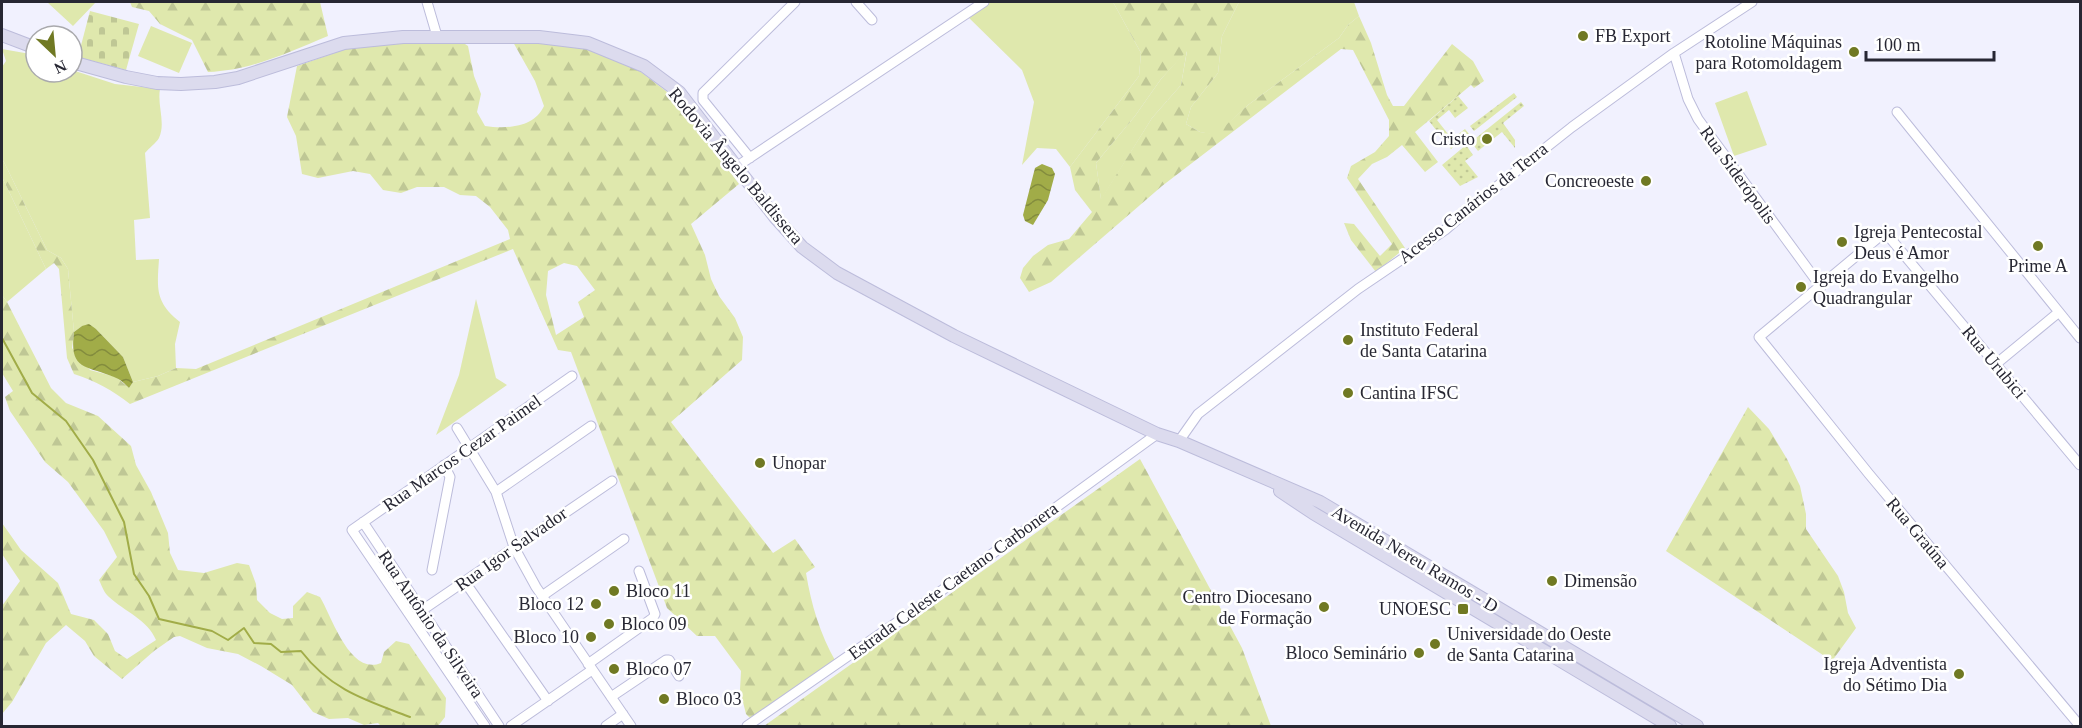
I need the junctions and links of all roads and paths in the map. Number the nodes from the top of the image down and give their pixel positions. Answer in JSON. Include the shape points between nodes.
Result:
{"nodes":[{"id":1,"x":427,"y":2,"type":"edge"},
{"id":2,"x":795,"y":2,"type":"edge"},
{"id":3,"x":856,"y":2,"type":"edge"},
{"id":4,"x":984,"y":2,"type":"edge"},
{"id":5,"x":1752,"y":2,"type":"edge"},
{"id":6,"x":872,"y":20,"type":"dead end"},
{"id":7,"x":2,"y":35,"type":"edge"},
{"id":8,"x":437,"y":36,"type":"junction"},
{"id":9,"x":24,"y":43,"type":"edge"},
{"id":10,"x":1674,"y":53,"type":"junction"},
{"id":11,"x":84,"y":65,"type":"edge"},
{"id":12,"x":1897,"y":112,"type":"dead end"},
{"id":13,"x":750,"y":158,"type":"junction"},
{"id":14,"x":736,"y":167,"type":"junction"},
{"id":15,"x":1821,"y":287,"type":"junction"},
{"id":16,"x":2059,"y":312,"type":"junction"},
{"id":17,"x":2080,"y":338,"type":"edge"},
{"id":18,"x":1996,"y":364,"type":"junction"},
{"id":19,"x":572,"y":376,"type":"dead end"},
{"id":20,"x":591,"y":426,"type":"dead end"},
{"id":21,"x":457,"y":428,"type":"dead end"},
{"id":22,"x":1157,"y":434,"type":"junction"},
{"id":23,"x":1179,"y":441,"type":"junction"},
{"id":24,"x":469,"y":448,"type":"junction"},
{"id":25,"x":444,"y":465,"type":"junction"},
{"id":26,"x":2080,"y":465,"type":"edge"},
{"id":27,"x":1252,"y":472,"type":"junction"},
{"id":28,"x":612,"y":481,"type":"dead end"},
{"id":29,"x":496,"y":492,"type":"junction"},
{"id":30,"x":363,"y":522,"type":"junction"},
{"id":31,"x":352,"y":530,"type":"joint"},
{"id":32,"x":624,"y":539,"type":"dead end"},
{"id":33,"x":514,"y":547,"type":"junction"},
{"id":34,"x":432,"y":570,"type":"dead end"},
{"id":35,"x":639,"y":571,"type":"dead end"},
{"id":36,"x":465,"y":582,"type":"junction"},
{"id":37,"x":542,"y":596,"type":"junction"},
{"id":38,"x":422,"y":611,"type":"junction"},
{"id":39,"x":411,"y":618,"type":"junction"},
{"id":40,"x":590,"y":667,"type":"junction"},
{"id":41,"x":679,"y":676,"type":"dead end"},
{"id":42,"x":1618,"y":680,"type":"junction"},
{"id":43,"x":1612,"y":692,"type":"junction"},
{"id":44,"x":611,"y":697,"type":"junction"},
{"id":45,"x":548,"y":701,"type":"junction"},
{"id":46,"x":623,"y":714,"type":"junction"},
{"id":47,"x":485,"y":726,"type":"edge"},
{"id":48,"x":499,"y":726,"type":"edge"},
{"id":49,"x":511,"y":726,"type":"edge"},
{"id":50,"x":606,"y":726,"type":"edge"},
{"id":51,"x":631,"y":726,"type":"edge"},
{"id":52,"x":747,"y":726,"type":"edge"},
{"id":53,"x":1670,"y":726,"type":"edge"},
{"id":54,"x":1697,"y":726,"type":"edge"},
{"id":55,"x":2080,"y":726,"type":"edge"}],
"edges":[{"from":1,"to":8,"type":"street"},
{"from":2,"to":13,"type":"street","via":[[703,93],[703,100]]},
{"from":3,"to":6,"type":"street"},
{"from":4,"to":13,"type":"street"},
{"from":5,"to":10,"type":"street","name":"Acesso Canários da Terra"},
{"from":7,"to":9,"type":"street"},
{"from":8,"to":11,"type":"street","name":"Rodovia Ângelo Baldissera","via":[[344,44],[271,69],[215,82],[157,83]]},
{"from":8,"to":14,"type":"street","name":"Rodovia Ângelo Baldissera","via":[[539,37],[588,43],[615,53],[644,66],[679,92]]},
{"from":10,"to":15,"type":"street","name":"Rua Siderópolis","via":[[1698,119]]},
{"from":10,"to":23,"type":"street","name":"Acesso Canários da Terra","via":[[1572,127],[1445,230],[1358,289],[1247,375],[1198,414]]},
{"from":12,"to":16,"type":"street"},
{"from":13,"to":14,"type":"street"},
{"from":14,"to":22,"type":"street","name":"Rodovia Ângelo Baldissera","via":[[774,217],[802,246],[837,273],[944,331]]},
{"from":15,"to":18,"type":"street","name":"Rua Urubici","via":[[1885,232]]},
{"from":15,"to":55,"type":"street","name":"Rua Graúna","via":[[1759,337]]},
{"from":16,"to":17,"type":"street"},
{"from":16,"to":18,"type":"street"},
{"from":18,"to":26,"type":"street","name":"Rua Urubici"},
{"from":19,"to":24,"type":"street","name":"Rua Marcos Cezar Paimel"},
{"from":20,"to":29,"type":"street"},
{"from":21,"to":24,"type":"street"},
{"from":22,"to":23,"type":"street","name":"Avenida Nereu Ramos - D"},
{"from":22,"to":52,"type":"street","name":"Estrada Celeste Caetano Carbonera"},
{"from":23,"to":27,"type":"street","name":"Avenida Nereu Ramos - D"},
{"from":24,"to":25,"type":"street","name":"Rua Marcos Cezar Paimel"},
{"from":24,"to":29,"type":"street"},
{"from":25,"to":30,"type":"street","name":"Rua Marcos Cezar Paimel"},
{"from":25,"to":34,"type":"street","via":[[450,477]]},
{"from":27,"to":42,"type":"street","name":"Avenida Nereu Ramos - D","via":[[1320,502]]},
{"from":27,"to":43,"type":"street","name":"Avenida Nereu Ramos - D"},
{"from":28,"to":33,"type":"street","name":"Rua Igor Salvador"},
{"from":29,"to":33,"type":"street"},
{"from":30,"to":31,"type":"street","name":"Rua Marcos Cezar Paimel"},
{"from":30,"to":38,"type":"street","name":"Rua Antônio da Silveira"},
{"from":31,"to":39,"type":"street","name":"Rua Antônio da Silveira"},
{"from":32,"to":37,"type":"street"},
{"from":33,"to":36,"type":"street","name":"Rua Igor Salvador"},
{"from":33,"to":37,"type":"street"},
{"from":35,"to":40,"type":"street","via":[[655,614],[653,618]]},
{"from":36,"to":38,"type":"street","name":"Rua Igor Salvador"},
{"from":36,"to":45,"type":"street"},
{"from":37,"to":40,"type":"street"},
{"from":38,"to":39,"type":"street","name":"Rua Igor Salvador"},
{"from":38,"to":48,"type":"street","name":"Rua Antônio da Silveira"},
{"from":39,"to":47,"type":"street","name":"Rua Antônio da Silveira"},
{"from":40,"to":44,"type":"street"},
{"from":40,"to":45,"type":"street"},
{"from":41,"to":44,"type":"street","via":[[666,660]]},
{"from":42,"to":43,"type":"street"},
{"from":42,"to":54,"type":"street","name":"Avenida Nereu Ramos - D"},
{"from":43,"to":53,"type":"street","name":"Avenida Nereu Ramos - D"},
{"from":44,"to":46,"type":"street"},
{"from":45,"to":49,"type":"street"},
{"from":46,"to":50,"type":"street"},
{"from":46,"to":51,"type":"street"}]}
